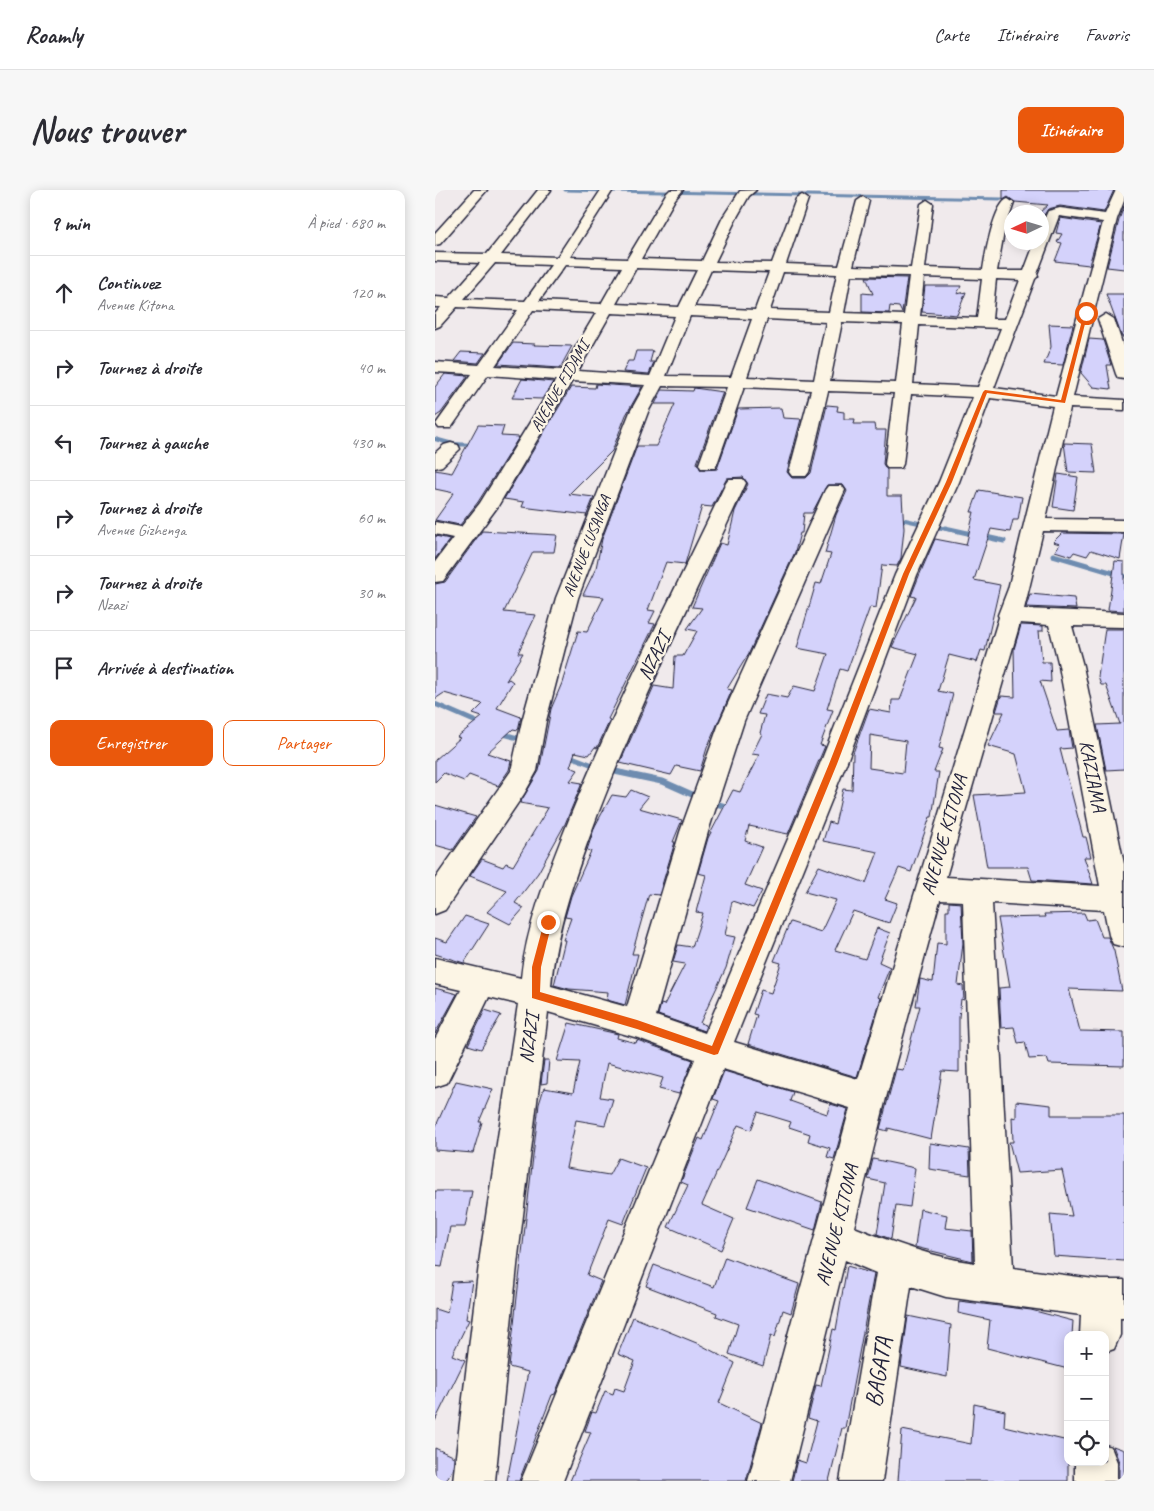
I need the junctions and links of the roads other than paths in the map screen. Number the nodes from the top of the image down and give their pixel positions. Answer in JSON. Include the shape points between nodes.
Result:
{"nodes":[{"id":1,"x":481,"y":190,"type":"edge"},
{"id":2,"x":545,"y":190,"type":"edge"},
{"id":3,"x":607,"y":190,"type":"edge"},
{"id":4,"x":677,"y":190,"type":"edge"},
{"id":5,"x":750,"y":190,"type":"edge"},
{"id":6,"x":802,"y":199,"type":"dead end"},
{"id":7,"x":863,"y":201,"type":"dead end"},
{"id":8,"x":1008,"y":203,"type":"dead end"},
{"id":9,"x":927,"y":204,"type":"dead end"},
{"id":10,"x":1116,"y":205,"type":"edge"},
{"id":11,"x":435,"y":240,"type":"edge"},
{"id":12,"x":435,"y":257,"type":"edge"},
{"id":13,"x":491,"y":259,"type":"junction"},
{"id":14,"x":562,"y":259,"type":"junction"},
{"id":15,"x":631,"y":263,"type":"junction"},
{"id":16,"x":706,"y":266,"type":"junction"},
{"id":17,"x":778,"y":268,"type":"junction"},
{"id":18,"x":845,"y":270,"type":"junction"},
{"id":19,"x":916,"y":272,"type":"junction"},
{"id":20,"x":989,"y":275,"type":"junction"},
{"id":21,"x":1031,"y":276,"type":"junction"},
{"id":22,"x":435,"y":302,"type":"edge"},
{"id":23,"x":453,"y":302,"type":"junction"},
{"id":24,"x":529,"y":305,"type":"junction"},
{"id":25,"x":605,"y":308,"type":"junction"},
{"id":26,"x":685,"y":312,"type":"junction"},
{"id":27,"x":762,"y":314,"type":"junction"},
{"id":28,"x":1096,"y":316,"type":"junction"},
{"id":29,"x":835,"y":317,"type":"junction"},
{"id":30,"x":1124,"y":318,"type":"edge"},
{"id":31,"x":911,"y":320,"type":"junction"},
{"id":32,"x":435,"y":323,"type":"edge"},
{"id":33,"x":984,"y":324,"type":"junction"},
{"id":34,"x":1012,"y":324,"type":"junction"},
{"id":35,"x":435,"y":367,"type":"edge"},
{"id":36,"x":483,"y":369,"type":"junction"},
{"id":37,"x":567,"y":374,"type":"junction"},
{"id":38,"x":1124,"y":374,"type":"edge"},
{"id":39,"x":656,"y":381,"type":"junction"},
{"id":40,"x":739,"y":382,"type":"junction"},
{"id":41,"x":821,"y":385,"type":"junction"},
{"id":42,"x":905,"y":388,"type":"junction"},
{"id":43,"x":985,"y":392,"type":"junction"},
{"id":44,"x":1063,"y":402,"type":"junction"},
{"id":45,"x":1124,"y":405,"type":"edge"},
{"id":46,"x":445,"y":424,"type":"dead end"},
{"id":47,"x":451,"y":449,"type":"dead end"},
{"id":48,"x":435,"y":462,"type":"edge"},
{"id":49,"x":708,"y":464,"type":"dead end"},
{"id":50,"x":894,"y":464,"type":"dead end"},
{"id":51,"x":799,"y":472,"type":"dead end"},
{"id":52,"x":735,"y":483,"type":"dead end"},
{"id":53,"x":835,"y":490,"type":"dead end"},
{"id":54,"x":1034,"y":525,"type":"junction"},
{"id":55,"x":1124,"y":526,"type":"edge"},
{"id":56,"x":435,"y":528,"type":"edge"},
{"id":57,"x":468,"y":535,"type":"junction"},
{"id":58,"x":435,"y":576,"type":"edge"},
{"id":59,"x":1009,"y":615,"type":"junction"},
{"id":60,"x":1059,"y":619,"type":"junction"},
{"id":61,"x":1124,"y":620,"type":"edge"},
{"id":62,"x":929,"y":888,"type":"junction"},
{"id":63,"x":977,"y":891,"type":"junction"},
{"id":64,"x":1120,"y":899,"type":"edge"},
{"id":65,"x":435,"y":902,"type":"edge"},
{"id":66,"x":1124,"y":935,"type":"edge"},
{"id":67,"x":435,"y":970,"type":"edge"},
{"id":68,"x":481,"y":983,"type":"junction"},
{"id":69,"x":535,"y":995,"type":"junction"},
{"id":70,"x":637,"y":1024,"type":"junction"},
{"id":71,"x":714,"y":1051,"type":"junction"},
{"id":72,"x":435,"y":1072,"type":"edge"},
{"id":73,"x":869,"y":1098,"type":"junction"},
{"id":74,"x":834,"y":1237,"type":"junction"},
{"id":75,"x":896,"y":1263,"type":"junction"},
{"id":76,"x":995,"y":1285,"type":"junction"},
{"id":77,"x":1109,"y":1311,"type":"edge"},
{"id":78,"x":1096,"y":1466,"type":"edge"},
{"id":79,"x":474,"y":1481,"type":"edge"},
{"id":80,"x":542,"y":1481,"type":"edge"},
{"id":81,"x":769,"y":1481,"type":"edge"},
{"id":82,"x":861,"y":1481,"type":"edge"},
{"id":83,"x":1096,"y":1481,"type":"edge"}],
"edges":[{"from":1,"to":11,"type":"street"},
{"from":2,"to":13,"type":"street"},
{"from":3,"to":14,"type":"street"},
{"from":4,"to":15,"type":"street","name":"AVENUE FIDAMI"},
{"from":5,"to":16,"type":"street","name":"AVENUE LUSANGA","via":[[744,194]]},
{"from":6,"to":17,"type":"street"},
{"from":7,"to":18,"type":"street"},
{"from":8,"to":20,"type":"street","via":[[994,243]]},
{"from":9,"to":19,"type":"street"},
{"from":10,"to":21,"type":"street","via":[[1053,214]]},
{"from":10,"to":28,"type":"street","name":"AVENUE KITONA"},
{"from":12,"to":13,"type":"street"},
{"from":13,"to":14,"type":"street"},
{"from":13,"to":23,"type":"street"},
{"from":14,"to":15,"type":"street"},
{"from":14,"to":24,"type":"street"},
{"from":15,"to":16,"type":"street"},
{"from":15,"to":25,"type":"street","name":"AVENUE FIDAMI"},
{"from":16,"to":17,"type":"street"},
{"from":16,"to":26,"type":"street","name":"AVENUE LUSANGA"},
{"from":17,"to":18,"type":"street"},
{"from":17,"to":27,"type":"street"},
{"from":18,"to":19,"type":"street"},
{"from":18,"to":29,"type":"street"},
{"from":19,"to":20,"type":"street"},
{"from":19,"to":31,"type":"street"},
{"from":20,"to":21,"type":"street"},
{"from":20,"to":33,"type":"street"},
{"from":21,"to":34,"type":"street"},
{"from":22,"to":23,"type":"street"},
{"from":23,"to":24,"type":"street"},
{"from":23,"to":32,"type":"street"},
{"from":24,"to":25,"type":"street"},
{"from":24,"to":36,"type":"street"},
{"from":25,"to":26,"type":"street"},
{"from":25,"to":37,"type":"street","name":"AVENUE FIDAMI"},
{"from":26,"to":27,"type":"street"},
{"from":26,"to":39,"type":"street","name":"AVENUE LUSANGA"},
{"from":27,"to":29,"type":"street"},
{"from":27,"to":40,"type":"street"},
{"from":28,"to":30,"type":"street"},
{"from":28,"to":38,"type":"street"},
{"from":28,"to":44,"type":"street","name":"AVENUE KITONA"},
{"from":29,"to":31,"type":"street"},
{"from":29,"to":41,"type":"street"},
{"from":31,"to":33,"type":"street"},
{"from":31,"to":42,"type":"street"},
{"from":33,"to":34,"type":"street"},
{"from":34,"to":43,"type":"street"},
{"from":35,"to":36,"type":"street"},
{"from":36,"to":37,"type":"street"},
{"from":36,"to":46,"type":"street","via":[[448,404]]},
{"from":37,"to":39,"type":"street"},
{"from":37,"to":57,"type":"street","name":"AVENUE FIDAMI","via":[[532,436]]},
{"from":39,"to":40,"type":"street"},
{"from":39,"to":65,"type":"street","name":"AVENUE LUSANGA","via":[[639,412],[567,598],[524,770]]},
{"from":40,"to":41,"type":"street"},
{"from":40,"to":49,"type":"street"},
{"from":41,"to":42,"type":"street"},
{"from":41,"to":51,"type":"street"},
{"from":42,"to":43,"type":"street"},
{"from":42,"to":50,"type":"street"},
{"from":43,"to":44,"type":"street"},
{"from":43,"to":71,"type":"street","via":[[949,482],[906,574],[833,764]]},
{"from":44,"to":45,"type":"street"},
{"from":44,"to":54,"type":"street","name":"AVENUE KITONA"},
{"from":47,"to":48,"type":"street"},
{"from":52,"to":69,"type":"street","name":"NZAZI","via":[[602,769],[566,862],[548,922],[537,967]]},
{"from":53,"to":70,"type":"street","via":[[732,721],[694,832]]},
{"from":54,"to":55,"type":"street"},
{"from":54,"to":59,"type":"street","name":"AVENUE KITONA","via":[[1019,589]]},
{"from":56,"to":57,"type":"street"},
{"from":57,"to":58,"type":"street","name":"AVENUE FIDAMI"},
{"from":59,"to":60,"type":"street"},
{"from":59,"to":62,"type":"street","name":"AVENUE KITONA"},
{"from":60,"to":61,"type":"street"},
{"from":60,"to":64,"type":"street","name":"KAZIAMA"},
{"from":62,"to":63,"type":"street"},
{"from":62,"to":73,"type":"street","name":"AVENUE KITONA"},
{"from":63,"to":64,"type":"street"},
{"from":63,"to":76,"type":"street"},
{"from":64,"to":66,"type":"street","name":"KAZIAMA"},
{"from":67,"to":68,"type":"street"},
{"from":68,"to":69,"type":"street"},
{"from":68,"to":72,"type":"street"},
{"from":69,"to":70,"type":"street"},
{"from":69,"to":79,"type":"street","name":"NZAZI","via":[[499,1256]]},
{"from":70,"to":71,"type":"street"},
{"from":71,"to":73,"type":"street"},
{"from":71,"to":80,"type":"street"},
{"from":73,"to":74,"type":"street","name":"AVENUE KITONA"},
{"from":74,"to":75,"type":"street"},
{"from":74,"to":81,"type":"street","name":"AVENUE KITONA"},
{"from":75,"to":76,"type":"street","via":[[946,1278]]},
{"from":75,"to":82,"type":"street","name":"BAGATA"},
{"from":76,"to":77,"type":"street"},
{"from":78,"to":83,"type":"street"}]}
